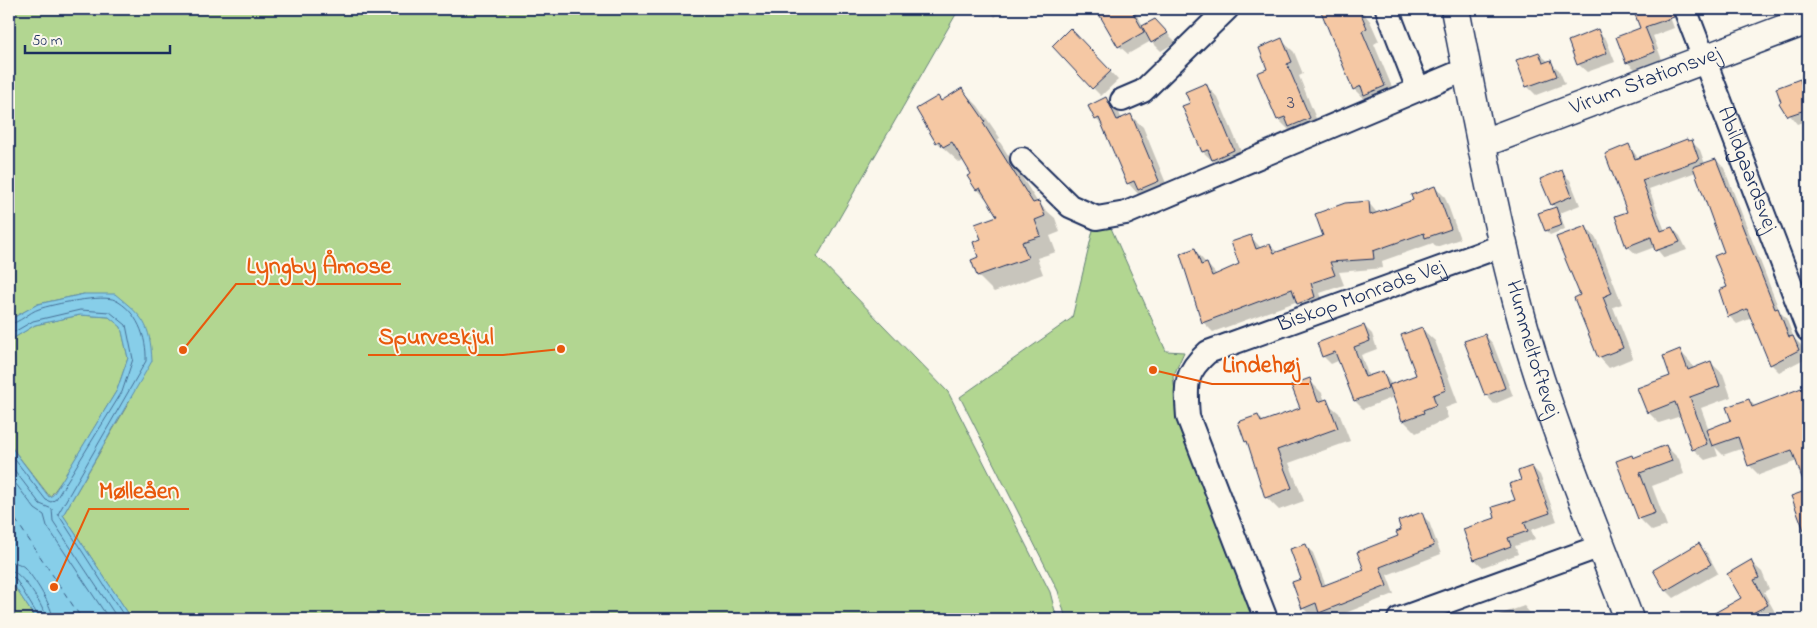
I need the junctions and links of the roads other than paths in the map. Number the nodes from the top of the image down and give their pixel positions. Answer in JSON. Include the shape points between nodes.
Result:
{"nodes":[{"id":1,"x":1228,"y":9,"type":"edge"},
{"id":2,"x":1388,"y":9,"type":"edge"},
{"id":3,"x":1455,"y":9,"type":"edge"},
{"id":4,"x":1685,"y":9,"type":"edge"},
{"id":5,"x":1808,"y":20,"type":"edge"},
{"id":6,"x":1704,"y":60,"type":"junction"},
{"id":7,"x":1467,"y":69,"type":"junction"},
{"id":8,"x":1418,"y":90,"type":"junction"},
{"id":9,"x":1122,"y":100,"type":"dead end"},
{"id":10,"x":1483,"y":143,"type":"junction"},
{"id":11,"x":1022,"y":159,"type":"dead end"},
{"id":12,"x":1504,"y":244,"type":"junction"},
{"id":13,"x":1808,"y":327,"type":"edge"},
{"id":14,"x":1601,"y":546,"type":"junction"},
{"id":15,"x":1266,"y":619,"type":"edge"},
{"id":16,"x":1399,"y":619,"type":"edge"},
{"id":17,"x":1629,"y":619,"type":"edge"}],
"edges":[{"from":1,"to":9,"type":"street","via":[[1143,91]]},
{"from":2,"to":8,"type":"street"},
{"from":3,"to":7,"type":"street","name":"Hummeltoftevej"},
{"from":4,"to":6,"type":"street","name":"Abildgaardsvej"},
{"from":5,"to":6,"type":"street","name":"Virum Stationsvej"},
{"from":6,"to":10,"type":"street","name":"Virum Stationsvej"},
{"from":6,"to":13,"type":"street","name":"Abildgaardsvej"},
{"from":7,"to":8,"type":"street"},
{"from":7,"to":10,"type":"street","name":"Hummeltoftevej"},
{"from":8,"to":11,"type":"street","via":[[1126,213],[1097,218],[1070,206]]},
{"from":10,"to":12,"type":"street","name":"Hummeltoftevej"},
{"from":12,"to":14,"type":"street","name":"Hummeltoftevej","via":[[1542,386]]},
{"from":12,"to":15,"type":"street","name":"Biskop Monrads Vej","via":[[1208,352],[1195,364],[1186,382],[1188,417]]},
{"from":14,"to":16,"type":"street"},
{"from":14,"to":17,"type":"street","name":"Hummeltoftevej"}]}
